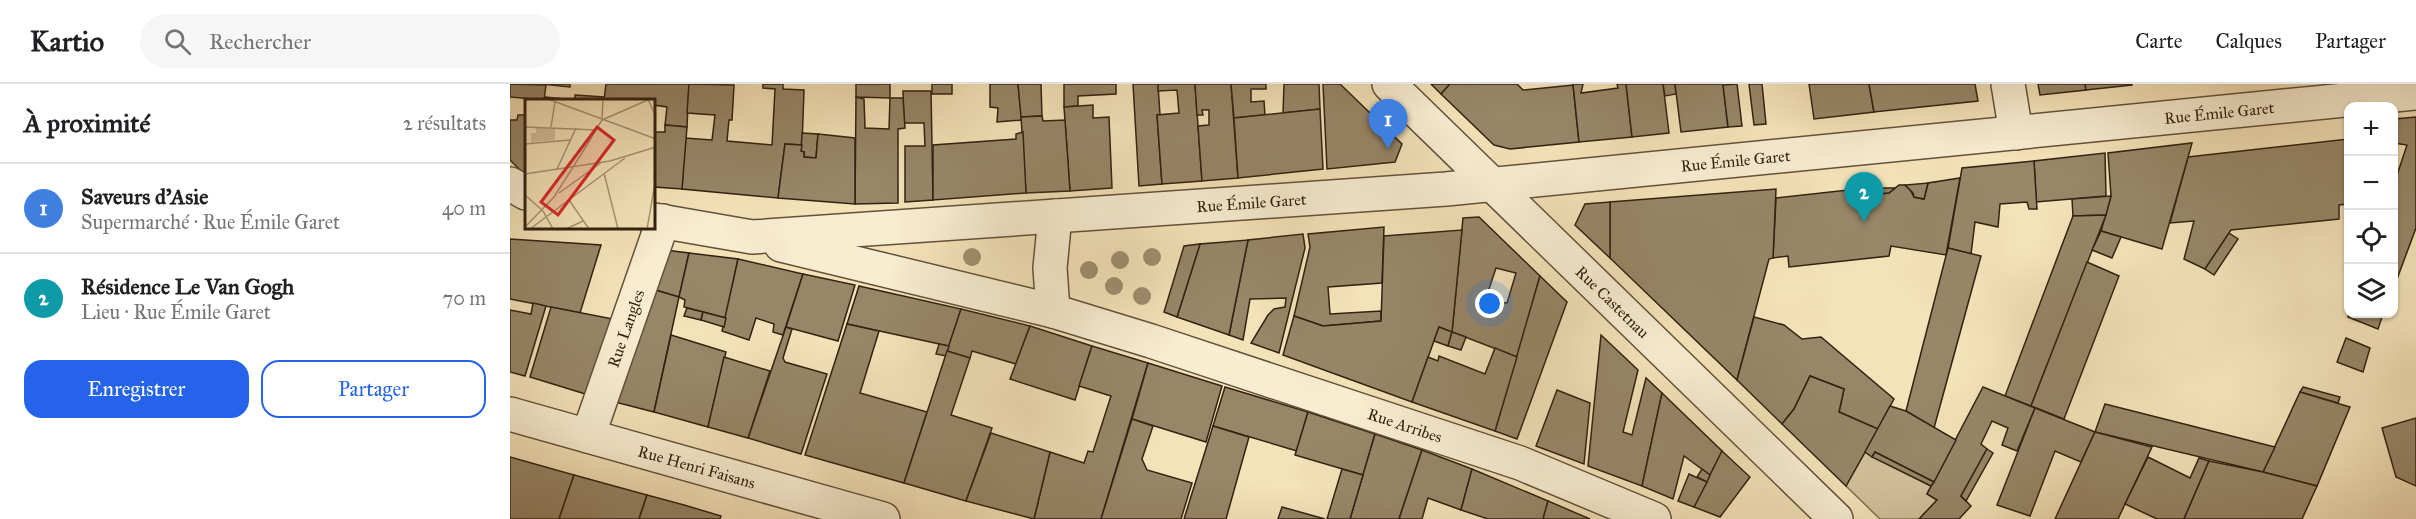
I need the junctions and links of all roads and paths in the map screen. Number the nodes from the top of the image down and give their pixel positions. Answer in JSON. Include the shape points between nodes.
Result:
{"nodes":[{"id":1,"x":1389,"y":84,"type":"edge"},
{"id":2,"x":2008,"y":84,"type":"edge"},
{"id":3,"x":2363,"y":92,"type":"edge"},
{"id":4,"x":2416,"y":93,"type":"edge"},
{"id":5,"x":2016,"y":133,"type":"junction"},
{"id":6,"x":510,"y":184,"type":"edge"},
{"id":7,"x":1493,"y":184,"type":"junction"},
{"id":8,"x":525,"y":192,"type":"edge"},
{"id":9,"x":510,"y":207,"type":"edge"},
{"id":10,"x":525,"y":208,"type":"edge"},
{"id":11,"x":1055,"y":216,"type":"junction"},
{"id":12,"x":658,"y":221,"type":"edge"},
{"id":13,"x":655,"y":230,"type":"edge"},
{"id":14,"x":752,"y":237,"type":"junction"},
{"id":15,"x":1053,"y":311,"type":"junction"},
{"id":16,"x":1151,"y":341,"type":"joint"},
{"id":17,"x":510,"y":414,"type":"edge"},
{"id":18,"x":588,"y":436,"type":"junction"},
{"id":19,"x":881,"y":519,"type":"edge"},
{"id":20,"x":1654,"y":519,"type":"edge"},
{"id":21,"x":1836,"y":519,"type":"edge"}],
"edges":[{"from":1,"to":7,"type":"street","name":"Rue Castetnau"},
{"from":2,"to":5,"type":"street"},
{"from":3,"to":4,"type":"street","name":"Rue Émile Garet"},
{"from":3,"to":5,"type":"street","name":"Rue Émile Garet"},
{"from":5,"to":7,"type":"street","name":"Rue Émile Garet"},
{"from":6,"to":8,"type":"street"},
{"from":7,"to":11,"type":"street","name":"Rue Émile Garet"},
{"from":7,"to":21,"type":"street","name":"Rue Castetnau"},
{"from":9,"to":10,"type":"street"},
{"from":11,"to":14,"type":"street","name":"Rue Émile Garet"},
{"from":11,"to":15,"type":"street","via":[[1050,268]]},
{"from":12,"to":14,"type":"street","name":"Rue Émile Garet"},
{"from":13,"to":18,"type":"street","name":"Rue Langles"},
{"from":14,"to":15,"type":"street","name":"Rue Émile Garet"},
{"from":15,"to":16,"type":"street","name":"Rue Émile Garet"},
{"from":16,"to":20,"type":"street","name":"Rue Arribes","via":[[1520,463]]},
{"from":17,"to":18,"type":"street","name":"Rue Henri Faisans"},
{"from":18,"to":19,"type":"street","name":"Rue Henri Faisans"}]}
